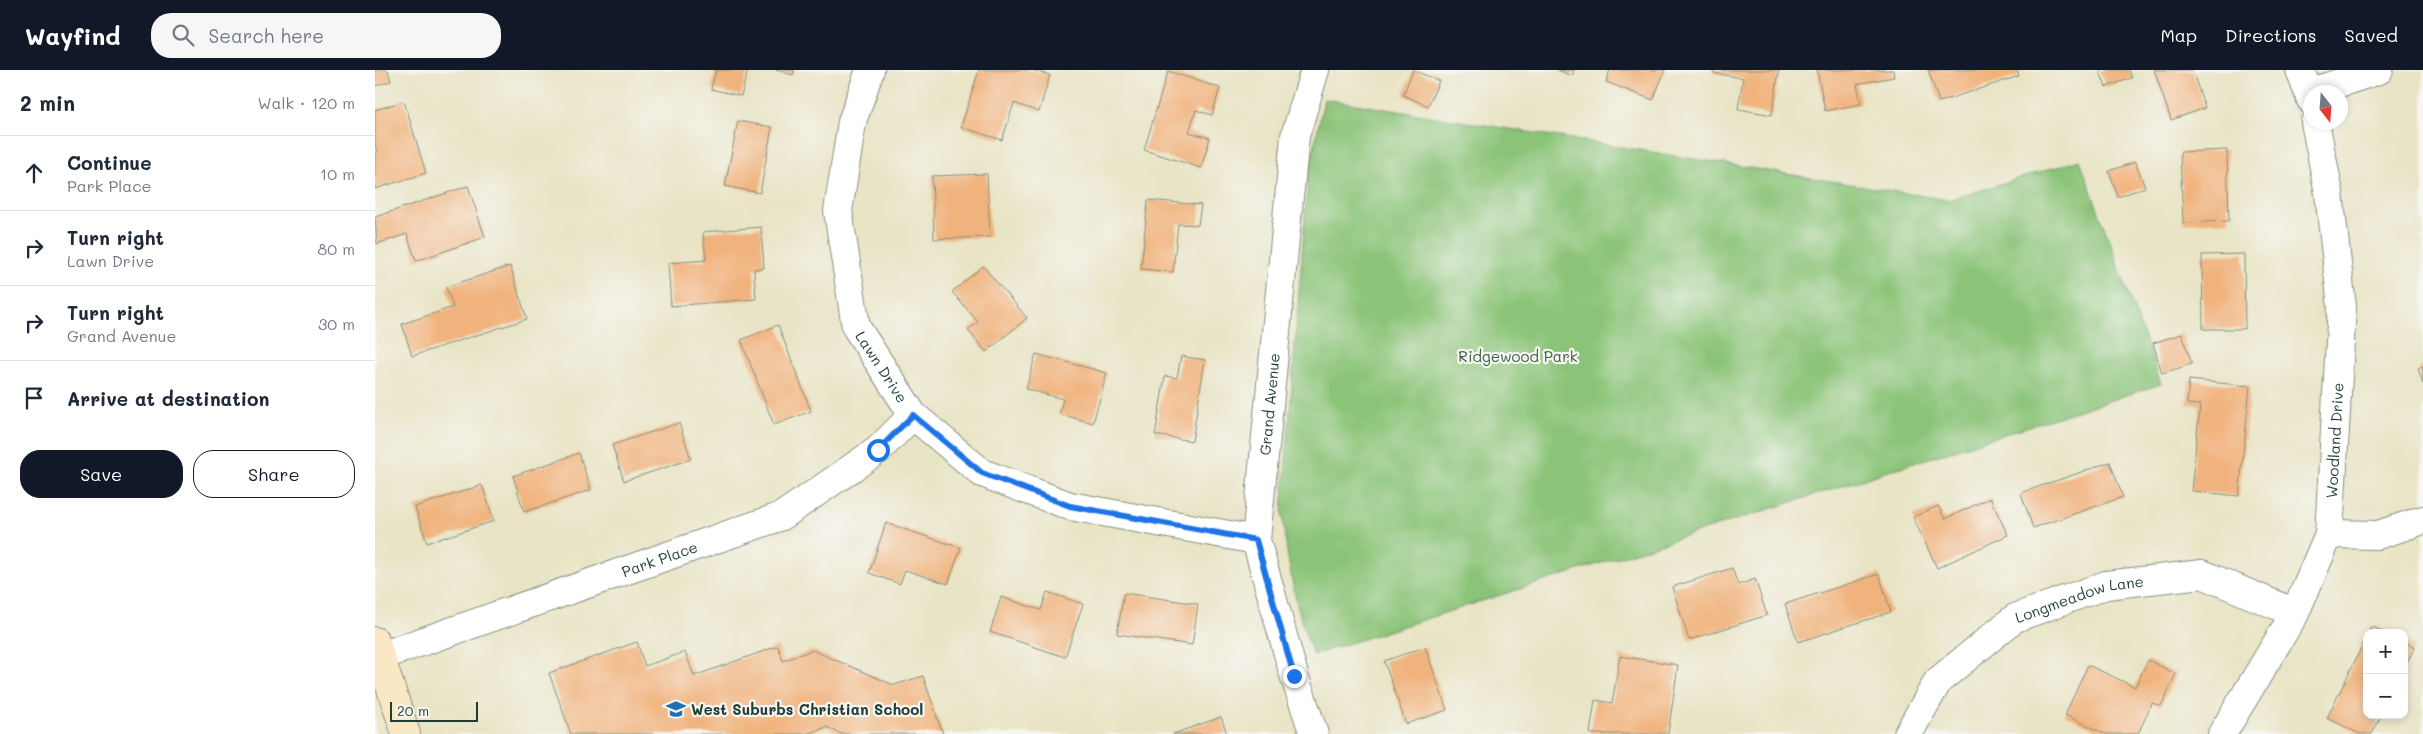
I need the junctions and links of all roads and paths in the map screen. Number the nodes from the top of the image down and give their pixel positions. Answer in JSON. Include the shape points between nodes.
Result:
{"nodes":[{"id":1,"x":870,"y":70,"type":"edge"},
{"id":2,"x":1315,"y":70,"type":"edge"},
{"id":3,"x":2379,"y":70,"type":"edge"},
{"id":4,"x":2326,"y":85,"type":"edge"},
{"id":5,"x":2317,"y":130,"type":"edge"},
{"id":6,"x":913,"y":415,"type":"junction"},
{"id":7,"x":2423,"y":520,"type":"edge"},
{"id":8,"x":2329,"y":534,"type":"junction"},
{"id":9,"x":1256,"y":540,"type":"junction"},
{"id":10,"x":2295,"y":613,"type":"junction"},
{"id":11,"x":378,"y":649,"type":"edge"},
{"id":12,"x":406,"y":734,"type":"edge"},
{"id":13,"x":1314,"y":734,"type":"edge"},
{"id":14,"x":1908,"y":734,"type":"edge"},
{"id":15,"x":2222,"y":734,"type":"edge"}],
"edges":[{"from":1,"to":6,"type":"street","name":"Lawn Drive","via":[[852,122],[838,210],[856,326]]},
{"from":2,"to":9,"type":"street","name":"Grand Avenue","via":[[1295,136]]},
{"from":3,"to":4,"type":"street"},
{"from":5,"to":8,"type":"street","name":"Woodland Drive","via":[[2329,193],[2341,307]]},
{"from":6,"to":9,"type":"street","name":"Lawn Drive","via":[[982,473],[1061,502]]},
{"from":6,"to":11,"type":"street","name":"Park Place","via":[[878,450],[782,516]]},
{"from":7,"to":8,"type":"street","via":[[2378,536]]},
{"from":8,"to":10,"type":"street","name":"Woodland Drive"},
{"from":9,"to":13,"type":"street","name":"Grand Avenue","via":[[1294,676]]},
{"from":10,"to":14,"type":"street","name":"Longmeadow Lane","via":[[2202,574],[2106,585],[2015,618],[1939,681]]},
{"from":10,"to":15,"type":"street","name":"Woodland Drive"},
{"from":11,"to":12,"type":"main road"}]}
